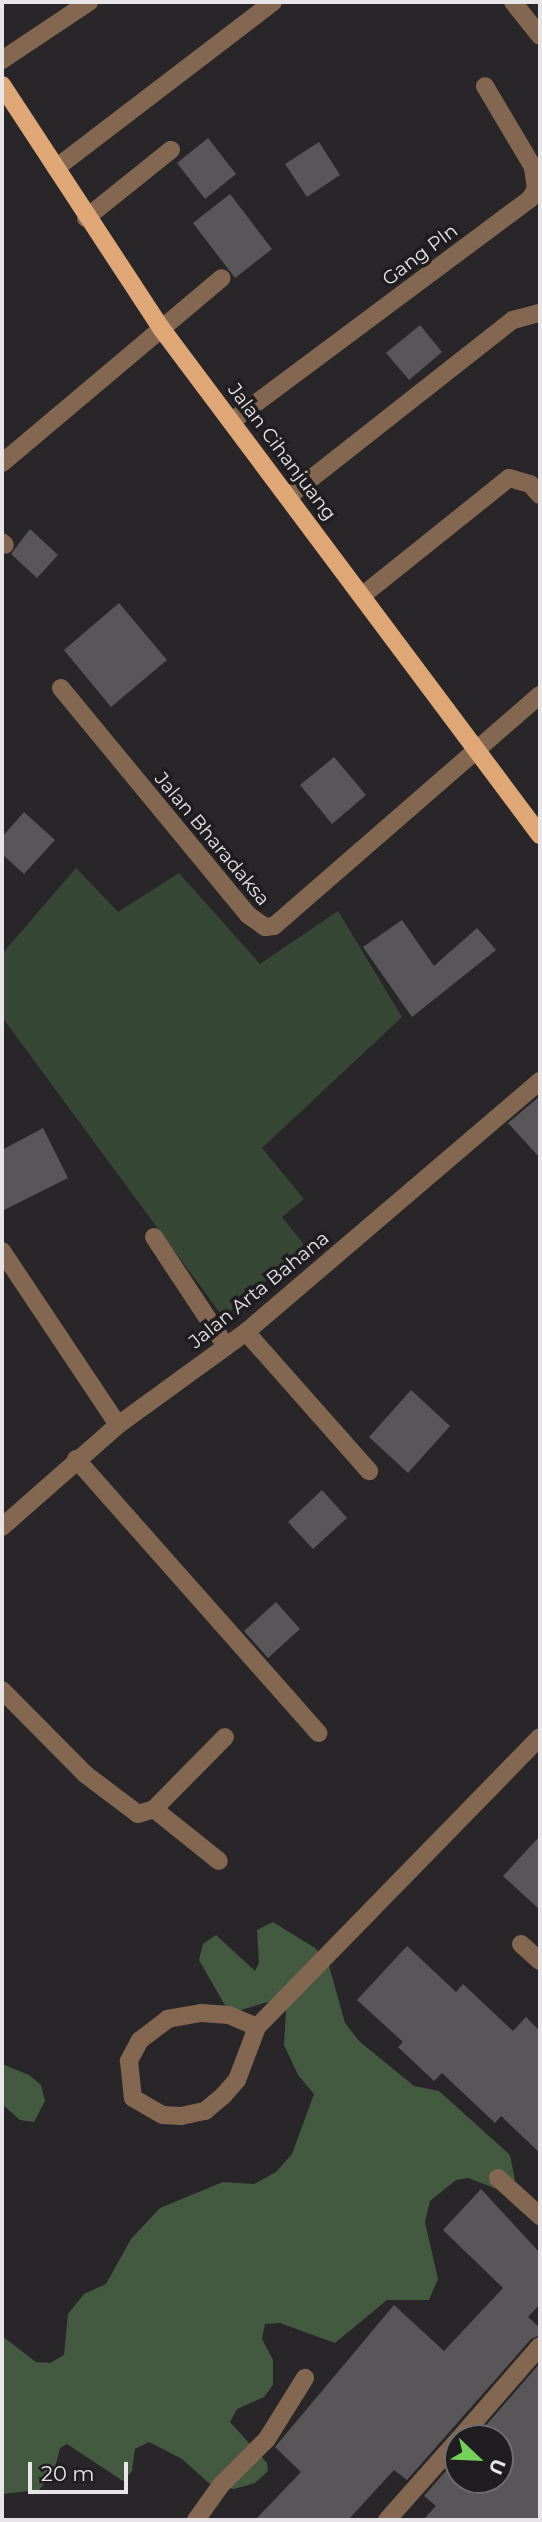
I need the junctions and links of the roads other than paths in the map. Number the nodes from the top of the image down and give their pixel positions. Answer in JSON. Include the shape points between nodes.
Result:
{"nodes":[{"id":1,"x":89,"y":2,"type":"edge"},
{"id":2,"x":273,"y":2,"type":"edge"},
{"id":3,"x":513,"y":2,"type":"edge"},
{"id":4,"x":540,"y":36,"type":"edge"},
{"id":5,"x":2,"y":60,"type":"edge"},
{"id":6,"x":2,"y":85,"type":"edge"},
{"id":7,"x":485,"y":86,"type":"dead end"},
{"id":8,"x":171,"y":150,"type":"dead end"},
{"id":9,"x":56,"y":168,"type":"junction"},
{"id":10,"x":86,"y":218,"type":"junction"},
{"id":11,"x":222,"y":278,"type":"dead end"},
{"id":12,"x":540,"y":313,"type":"edge"},
{"id":13,"x":161,"y":328,"type":"junction"},
{"id":14,"x":232,"y":421,"type":"junction"},
{"id":15,"x":2,"y":463,"type":"edge"},
{"id":16,"x":540,"y":495,"type":"edge"},
{"id":17,"x":289,"y":496,"type":"junction"},
{"id":18,"x":363,"y":595,"type":"junction"},
{"id":19,"x":61,"y":688,"type":"dead end"},
{"id":20,"x":540,"y":695,"type":"edge"},
{"id":21,"x":476,"y":749,"type":"junction"},
{"id":22,"x":534,"y":815,"type":"edge"},
{"id":23,"x":540,"y":835,"type":"edge"},
{"id":24,"x":540,"y":1081,"type":"edge"},
{"id":25,"x":154,"y":1237,"type":"dead end"},
{"id":26,"x":2,"y":1251,"type":"edge"},
{"id":27,"x":246,"y":1332,"type":"junction"},
{"id":28,"x":226,"y":1346,"type":"junction"},
{"id":29,"x":118,"y":1425,"type":"junction"},
{"id":30,"x":76,"y":1459,"type":"junction"},
{"id":31,"x":369,"y":1471,"type":"dead end"},
{"id":32,"x":2,"y":1527,"type":"edge"},
{"id":33,"x":2,"y":1690,"type":"edge"},
{"id":34,"x":318,"y":1732,"type":"dead end"},
{"id":35,"x":225,"y":1737,"type":"dead end"},
{"id":36,"x":540,"y":1737,"type":"edge"},
{"id":37,"x":154,"y":1809,"type":"junction"},
{"id":38,"x":219,"y":1861,"type":"dead end"},
{"id":39,"x":521,"y":1944,"type":"dead end"},
{"id":40,"x":540,"y":1961,"type":"edge"},
{"id":41,"x":257,"y":2027,"type":"junction"},
{"id":42,"x":498,"y":2178,"type":"dead end"},
{"id":43,"x":540,"y":2216,"type":"edge"},
{"id":44,"x":540,"y":2346,"type":"edge"},
{"id":45,"x":305,"y":2378,"type":"dead end"},
{"id":46,"x":472,"y":2424,"type":"edge"},
{"id":47,"x":444,"y":2456,"type":"edge"},
{"id":48,"x":196,"y":2520,"type":"edge"},
{"id":49,"x":387,"y":2520,"type":"edge"}],
"edges":[{"from":1,"to":5,"type":"street"},
{"from":2,"to":9,"type":"street"},
{"from":3,"to":4,"type":"street"},
{"from":6,"to":9,"type":"main road","name":"Jalan Cihanjuang"},
{"from":7,"to":14,"type":"street","name":"Gang Pln","via":[[533,167],[536,189],[530,199]]},
{"from":8,"to":10,"type":"street"},
{"from":9,"to":10,"type":"main road","name":"Jalan Cihanjuang"},
{"from":10,"to":13,"type":"main road","name":"Jalan Cihanjuang"},
{"from":11,"to":13,"type":"street"},
{"from":12,"to":17,"type":"street","via":[[513,320]]},
{"from":13,"to":14,"type":"main road","name":"Jalan Cihanjuang"},
{"from":13,"to":15,"type":"street"},
{"from":14,"to":17,"type":"main road","name":"Jalan Cihanjuang"},
{"from":16,"to":18,"type":"street","via":[[530,484],[509,478]]},
{"from":17,"to":18,"type":"main road","name":"Jalan Cihanjuang"},
{"from":18,"to":21,"type":"main road","name":"Jalan Cihanjuang"},
{"from":19,"to":21,"type":"street","name":"Jalan Bharadaksa","via":[[247,915],[265,928],[274,926]]},
{"from":20,"to":21,"type":"street"},
{"from":21,"to":22,"type":"main road","name":"Jalan Cihanjuang"},
{"from":22,"to":23,"type":"main road","name":"Jalan Cihanjuang"},
{"from":24,"to":27,"type":"street","name":"Jalan Arta Bahana"},
{"from":25,"to":28,"type":"street"},
{"from":26,"to":29,"type":"street"},
{"from":27,"to":28,"type":"street","name":"Jalan Arta Bahana"},
{"from":27,"to":31,"type":"street"},
{"from":28,"to":29,"type":"street","name":"Jalan Arta Bahana"},
{"from":29,"to":30,"type":"street","name":"Jalan Arta Bahana"},
{"from":30,"to":32,"type":"street","name":"Jalan Arta Bahana"},
{"from":30,"to":34,"type":"street"},
{"from":33,"to":37,"type":"street","via":[[85,1774],[131,1811],[145,1815]]},
{"from":35,"to":37,"type":"street"},
{"from":36,"to":41,"type":"street"},
{"from":37,"to":38,"type":"street"},
{"from":39,"to":40,"type":"street"},
{"from":41,"to":41,"type":"street","via":[[237,2080],[205,2111],[163,2115],[133,2098],[129,2061],[140,2040],[168,2019],[201,2013],[229,2015]]},
{"from":42,"to":43,"type":"street"},
{"from":44,"to":46,"type":"street"},
{"from":45,"to":48,"type":"street","via":[[267,2439],[215,2492]]},
{"from":47,"to":49,"type":"street"}]}
